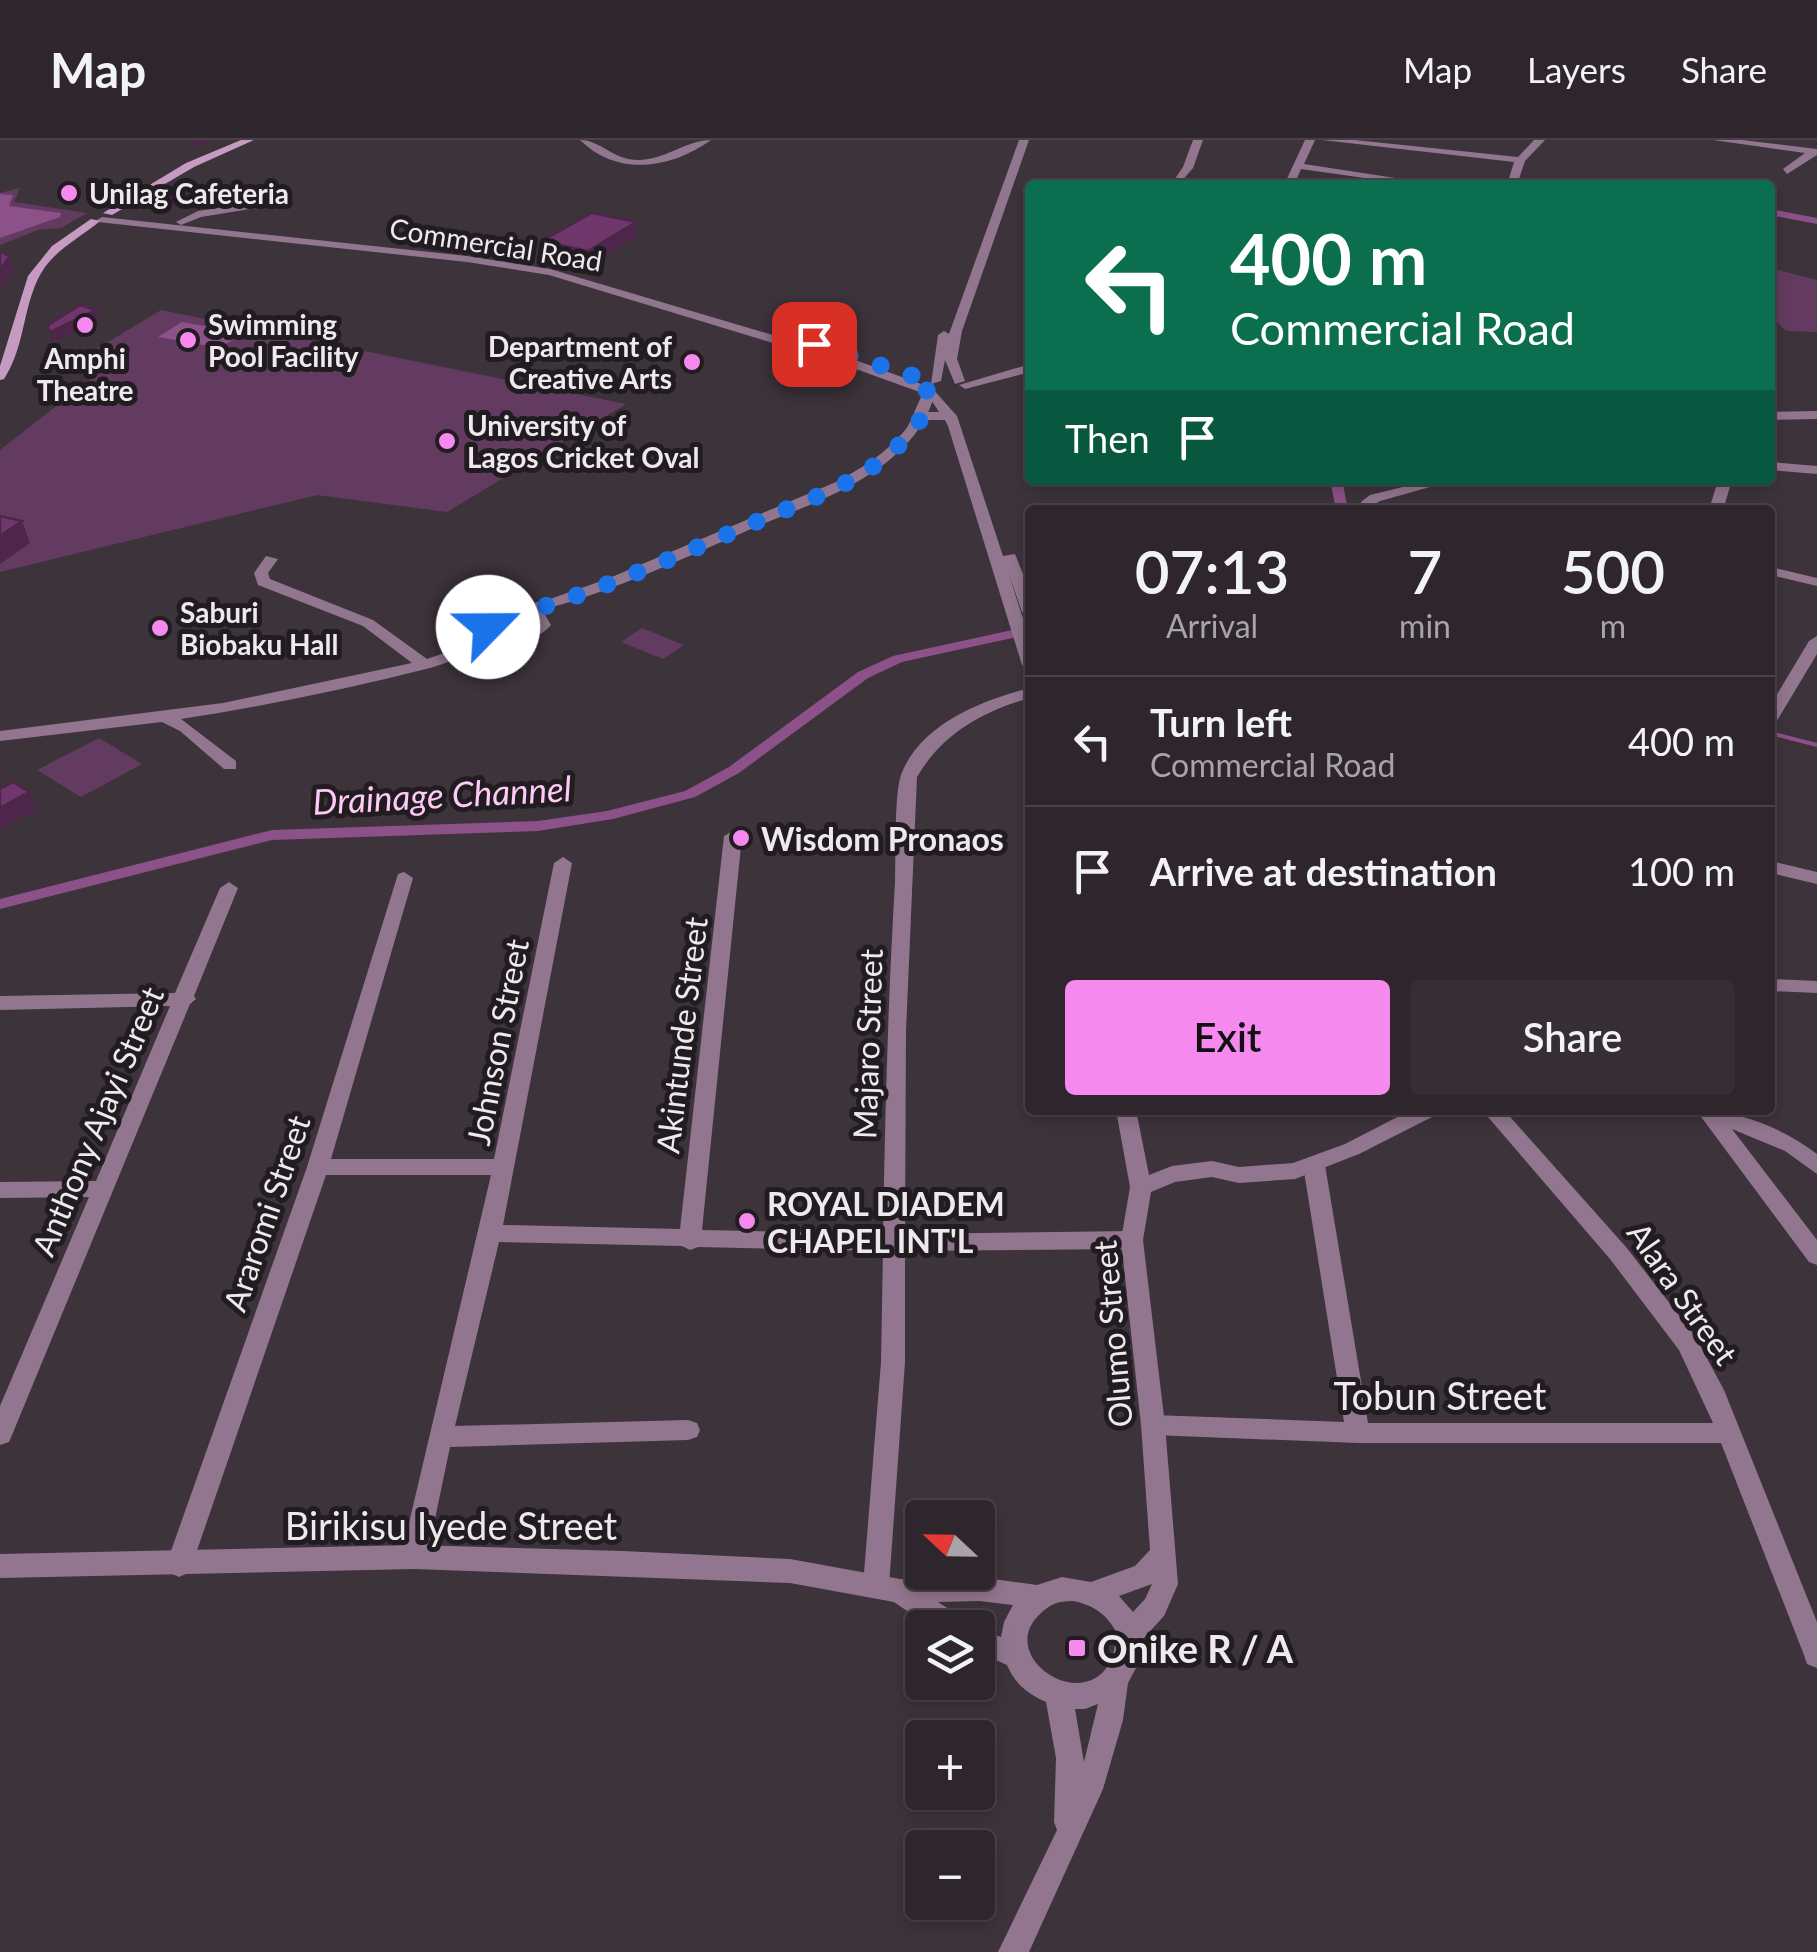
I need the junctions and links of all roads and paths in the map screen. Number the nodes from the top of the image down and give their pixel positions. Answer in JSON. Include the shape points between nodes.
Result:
{"nodes":[{"id":1,"x":238,"y":140,"type":"edge"},
{"id":2,"x":248,"y":140,"type":"edge"},
{"id":3,"x":585,"y":140,"type":"edge"},
{"id":4,"x":706,"y":140,"type":"edge"},
{"id":5,"x":1015,"y":140,"type":"edge"},
{"id":6,"x":1024,"y":140,"type":"edge"},
{"id":7,"x":1198,"y":140,"type":"edge"},
{"id":8,"x":1310,"y":140,"type":"edge"},
{"id":9,"x":1327,"y":140,"type":"edge"},
{"id":10,"x":1540,"y":140,"type":"edge"},
{"id":11,"x":1718,"y":140,"type":"edge"},
{"id":12,"x":1405,"y":144,"type":"edge"},
{"id":13,"x":1815,"y":152,"type":"edge"},
{"id":14,"x":1520,"y":160,"type":"junction"},
{"id":15,"x":1298,"y":166,"type":"junction"},
{"id":16,"x":1787,"y":171,"type":"dead end"},
{"id":17,"x":1177,"y":180,"type":"edge"},
{"id":18,"x":1291,"y":180,"type":"edge"},
{"id":19,"x":1400,"y":180,"type":"edge"},
{"id":20,"x":1514,"y":180,"type":"edge"},
{"id":21,"x":265,"y":204,"type":"dead end"},
{"id":22,"x":100,"y":216,"type":"junction"},
{"id":23,"x":181,"y":222,"type":"junction"},
{"id":24,"x":0,"y":359,"type":"edge"},
{"id":25,"x":1025,"y":369,"type":"edge"},
{"id":26,"x":0,"y":376,"type":"edge"},
{"id":27,"x":963,"y":386,"type":"junction"},
{"id":28,"x":932,"y":388,"type":"junction"},
{"id":29,"x":1817,"y":414,"type":"edge"},
{"id":30,"x":922,"y":416,"type":"junction"},
{"id":31,"x":951,"y":416,"type":"junction"},
{"id":32,"x":1775,"y":416,"type":"edge"},
{"id":33,"x":1775,"y":466,"type":"edge"},
{"id":34,"x":1817,"y":470,"type":"edge"},
{"id":35,"x":1428,"y":485,"type":"edge"},
{"id":36,"x":1369,"y":505,"type":"edge"},
{"id":37,"x":270,"y":558,"type":"dead end"},
{"id":38,"x":1775,"y":572,"type":"edge"},
{"id":39,"x":1817,"y":582,"type":"edge"},
{"id":40,"x":527,"y":610,"type":"junction"},
{"id":41,"x":1024,"y":618,"type":"edge"},
{"id":42,"x":502,"y":638,"type":"junction"},
{"id":43,"x":1817,"y":641,"type":"edge"},
{"id":44,"x":424,"y":664,"type":"junction"},
{"id":45,"x":1025,"y":695,"type":"edge"},
{"id":46,"x":1775,"y":711,"type":"edge"},
{"id":47,"x":164,"y":717,"type":"junction"},
{"id":48,"x":0,"y":736,"type":"edge"},
{"id":49,"x":230,"y":766,"type":"dead end"},
{"id":50,"x":733,"y":836,"type":"dead end"},
{"id":51,"x":563,"y":863,"type":"dead end"},
{"id":52,"x":1775,"y":868,"type":"edge"},
{"id":53,"x":404,"y":878,"type":"dead end"},
{"id":54,"x":1817,"y":878,"type":"edge"},
{"id":55,"x":230,"y":888,"type":"dead end"},
{"id":56,"x":1775,"y":983,"type":"edge"},
{"id":57,"x":1817,"y":987,"type":"edge"},
{"id":58,"x":186,"y":999,"type":"junction"},
{"id":59,"x":3,"y":1008,"type":"edge"},
{"id":60,"x":1127,"y":1115,"type":"edge"},
{"id":61,"x":1419,"y":1115,"type":"edge"},
{"id":62,"x":1496,"y":1115,"type":"edge"},
{"id":63,"x":1711,"y":1115,"type":"edge"},
{"id":64,"x":1719,"y":1115,"type":"edge"},
{"id":65,"x":1792,"y":1146,"type":"junction"},
{"id":66,"x":1817,"y":1147,"type":"edge"},
{"id":67,"x":1314,"y":1165,"type":"junction"},
{"id":68,"x":1817,"y":1166,"type":"edge"},
{"id":69,"x":318,"y":1167,"type":"junction"},
{"id":70,"x":502,"y":1168,"type":"junction"},
{"id":71,"x":1141,"y":1187,"type":"junction"},
{"id":72,"x":102,"y":1189,"type":"junction"},
{"id":73,"x":0,"y":1190,"type":"edge"},
{"id":74,"x":490,"y":1234,"type":"junction"},
{"id":75,"x":1132,"y":1240,"type":"junction"},
{"id":76,"x":690,"y":1241,"type":"junction"},
{"id":77,"x":892,"y":1244,"type":"junction"},
{"id":78,"x":1817,"y":1256,"type":"edge"},
{"id":79,"x":1153,"y":1425,"type":"junction"},
{"id":80,"x":688,"y":1430,"type":"dead end"},
{"id":81,"x":1358,"y":1433,"type":"junction"},
{"id":82,"x":1727,"y":1433,"type":"junction"},
{"id":83,"x":0,"y":1435,"type":"edge"},
{"id":84,"x":440,"y":1437,"type":"junction"},
{"id":85,"x":1164,"y":1553,"type":"junction"},
{"id":86,"x":414,"y":1557,"type":"junction"},
{"id":87,"x":179,"y":1565,"type":"junction"},
{"id":88,"x":0,"y":1566,"type":"edge"},
{"id":89,"x":888,"y":1588,"type":"junction"},
{"id":90,"x":1093,"y":1592,"type":"junction"},
{"id":91,"x":1038,"y":1596,"type":"junction"},
{"id":92,"x":925,"y":1610,"type":"edge"},
{"id":93,"x":1130,"y":1634,"type":"junction"},
{"id":94,"x":995,"y":1647,"type":"edge"},
{"id":95,"x":1016,"y":1656,"type":"junction"},
{"id":96,"x":1817,"y":1656,"type":"edge"},
{"id":97,"x":1114,"y":1685,"type":"junction"},
{"id":98,"x":1059,"y":1696,"type":"junction"},
{"id":99,"x":1068,"y":1834,"type":"junction"},
{"id":100,"x":1013,"y":1952,"type":"edge"}],
"edges":[{"from":1,"to":22,"type":"main road","via":[[185,163]]},
{"from":2,"to":22,"type":"main road"},
{"from":3,"to":4,"type":"street","via":[[603,157],[633,162],[665,159]]},
{"from":5,"to":28,"type":"street","via":[[948,322]]},
{"from":6,"to":27,"type":"street","via":[[956,332],[951,359]]},
{"from":7,"to":17,"type":"street"},
{"from":8,"to":15,"type":"street"},
{"from":9,"to":12,"type":"street"},
{"from":10,"to":14,"type":"street"},
{"from":11,"to":13,"type":"street"},
{"from":12,"to":14,"type":"street"},
{"from":13,"to":16,"type":"street"},
{"from":14,"to":20,"type":"street"},
{"from":15,"to":18,"type":"street"},
{"from":15,"to":19,"type":"street"},
{"from":21,"to":23,"type":"street"},
{"from":22,"to":23,"type":"street","name":"Commercial Road"},
{"from":22,"to":24,"type":"main road","via":[[48,248],[25,274]]},
{"from":22,"to":26,"type":"main road","via":[[35,275],[20,340]]},
{"from":22,"to":28,"type":"street","name":"Commercial Road","via":[[550,272]]},
{"from":23,"to":28,"type":"street","name":"Commercial Road","via":[[558,268],[652,292]]},
{"from":25,"to":27,"type":"street"},
{"from":27,"to":28,"type":"street","via":[[952,396]]},
{"from":27,"to":41,"type":"street","via":[[964,424]]},
{"from":28,"to":30,"type":"street"},
{"from":28,"to":31,"type":"street"},
{"from":29,"to":32,"type":"street"},
{"from":30,"to":31,"type":"street"},
{"from":30,"to":40,"type":"street","via":[[885,457],[846,482],[656,565]]},
{"from":31,"to":41,"type":"street"},
{"from":33,"to":34,"type":"street"},
{"from":35,"to":36,"type":"street"},
{"from":37,"to":44,"type":"street","via":[[260,573],[264,582],[368,624]]},
{"from":38,"to":39,"type":"street"},
{"from":40,"to":42,"type":"street","via":[[494,617],[488,627]]},
{"from":40,"to":42,"type":"street","via":[[543,620],[540,630]]},
{"from":42,"to":44,"type":"street"},
{"from":43,"to":46,"type":"street"},
{"from":44,"to":47,"type":"street","via":[[293,696]]},
{"from":45,"to":77,"type":"street","name":"Majaro Street","via":[[962,719],[932,744],[909,777]]},
{"from":47,"to":48,"type":"street"},
{"from":47,"to":49,"type":"street"},
{"from":50,"to":76,"type":"street","name":"Akintunde Street"},
{"from":51,"to":70,"type":"street","name":"Johnson Street"},
{"from":52,"to":54,"type":"street"},
{"from":53,"to":69,"type":"street","name":"Araromi Street"},
{"from":55,"to":58,"type":"street","name":"Anthony Ajayi Street"},
{"from":56,"to":57,"type":"street"},
{"from":58,"to":59,"type":"street"},
{"from":58,"to":72,"type":"street","name":"Anthony Ajayi Street"},
{"from":60,"to":71,"type":"street","name":"Olumo Street"},
{"from":61,"to":67,"type":"street"},
{"from":62,"to":82,"type":"street","name":"Alara Street","via":[[1677,1330],[1712,1390]]},
{"from":63,"to":78,"type":"street"},
{"from":64,"to":65,"type":"street"},
{"from":65,"to":66,"type":"street"},
{"from":65,"to":68,"type":"street"},
{"from":67,"to":71,"type":"street","via":[[1266,1175],[1212,1169],[1172,1174]]},
{"from":67,"to":81,"type":"street"},
{"from":69,"to":70,"type":"street"},
{"from":69,"to":87,"type":"street","name":"Araromi Street"},
{"from":70,"to":74,"type":"street","name":"Johnson Street"},
{"from":71,"to":75,"type":"street","name":"Olumo Street"},
{"from":72,"to":73,"type":"street"},
{"from":72,"to":83,"type":"street","name":"Anthony Ajayi Street"},
{"from":74,"to":76,"type":"street"},
{"from":74,"to":84,"type":"street","name":"Johnson Street"},
{"from":75,"to":77,"type":"street"},
{"from":75,"to":79,"type":"street","name":"Olumo Street"},
{"from":76,"to":77,"type":"street"},
{"from":77,"to":89,"type":"street","name":"Majaro Street"},
{"from":79,"to":81,"type":"street","name":"Tobun Street"},
{"from":79,"to":85,"type":"street","name":"Olumo Street"},
{"from":80,"to":84,"type":"street"},
{"from":81,"to":82,"type":"street","name":"Tobun Street"},
{"from":82,"to":96,"type":"street","name":"Alara Street"},
{"from":84,"to":86,"type":"street","name":"Johnson Street"},
{"from":85,"to":90,"type":"street","via":[[1144,1575]]},
{"from":85,"to":93,"type":"street","name":"Olumo Street","via":[[1164,1584],[1155,1608]]},
{"from":86,"to":87,"type":"street","name":"Birikisu Iyede Street"},
{"from":86,"to":89,"type":"street","name":"Birikisu Iyede Street","via":[[790,1571]]},
{"from":87,"to":88,"type":"street","name":"Birikisu Iyede Street"},
{"from":89,"to":91,"type":"street","name":"Birikisu Iyede Street"},
{"from":89,"to":92,"type":"street","name":"Birikisu Iyede Street"},
{"from":90,"to":91,"type":"street","via":[[1064,1588]]},
{"from":90,"to":93,"type":"street","via":[[1117,1610]]},
{"from":91,"to":95,"type":"street","via":[[1016,1622]]},
{"from":93,"to":97,"type":"street","via":[[1129,1662]]},
{"from":94,"to":95,"type":"street"},
{"from":95,"to":98,"type":"street","via":[[1032,1681]]},
{"from":97,"to":98,"type":"street","via":[[1089,1698]]},
{"from":97,"to":99,"type":"street","via":[[1110,1724]]},
{"from":98,"to":99,"type":"street","via":[[1070,1758]]},
{"from":99,"to":100,"type":"street"}]}
